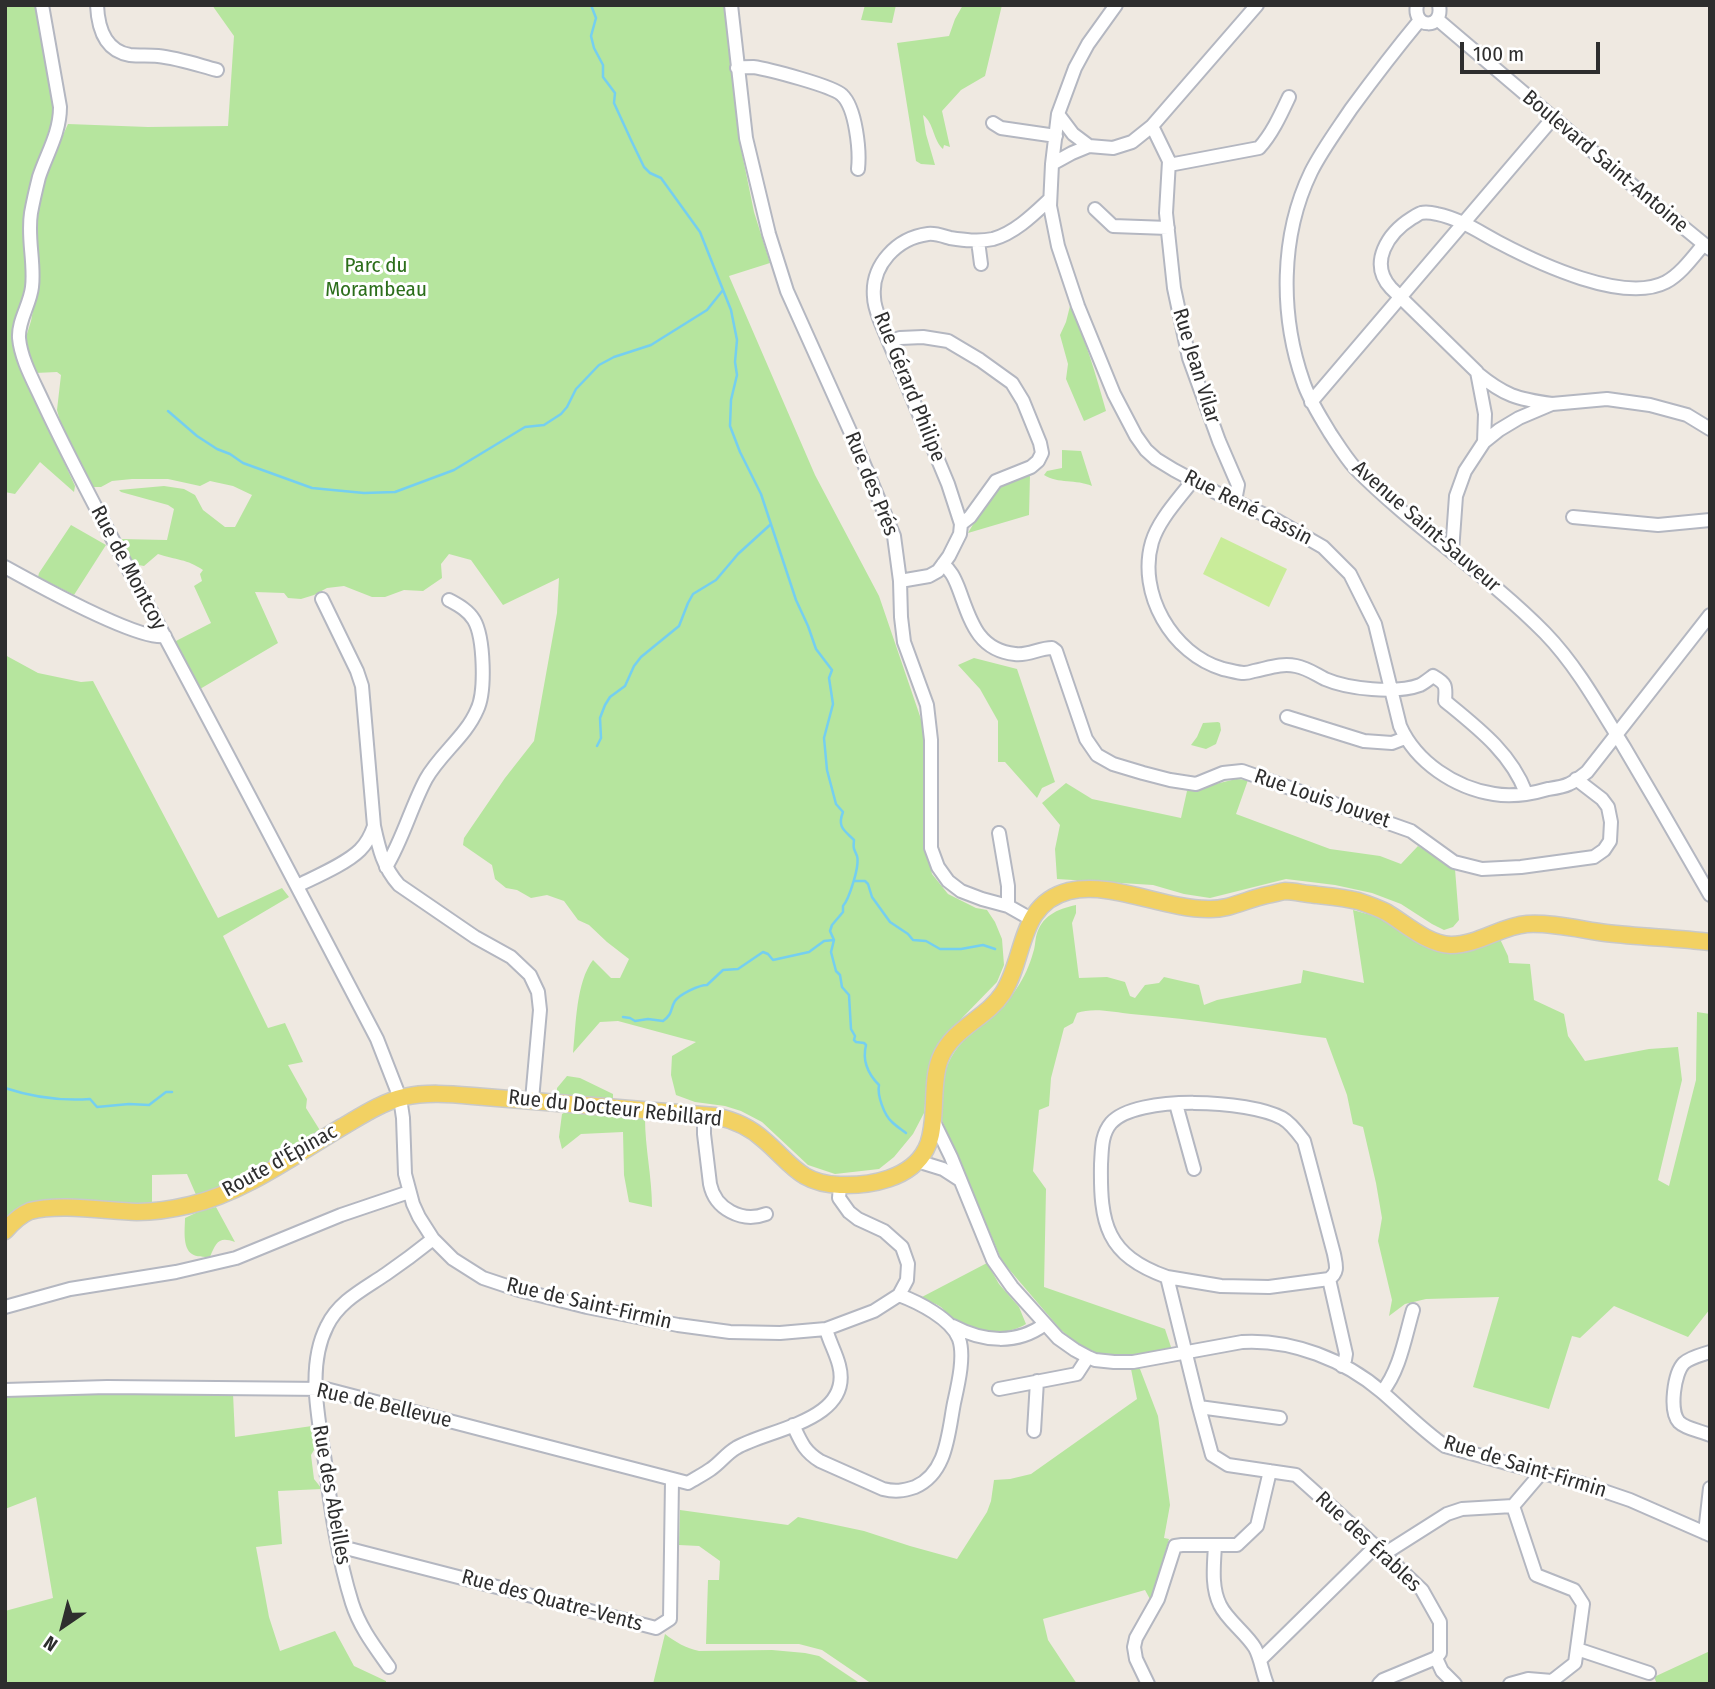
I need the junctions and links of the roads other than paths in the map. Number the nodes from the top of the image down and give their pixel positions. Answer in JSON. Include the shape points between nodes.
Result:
{"nodes":[{"id":1,"x":42,"y":5,"type":"edge"},
{"id":2,"x":97,"y":5,"type":"edge"},
{"id":3,"x":731,"y":5,"type":"edge"},
{"id":4,"x":1116,"y":5,"type":"edge"},
{"id":5,"x":1257,"y":5,"type":"edge"},
{"id":6,"x":1417,"y":5,"type":"edge"},
{"id":7,"x":1439,"y":5,"type":"edge"},
{"id":8,"x":1437,"y":19,"type":"junction"},
{"id":9,"x":1420,"y":20,"type":"junction"},
{"id":10,"x":737,"y":68,"type":"junction"},
{"id":11,"x":217,"y":70,"type":"dead end"},
{"id":12,"x":1289,"y":97,"type":"dead end"},
{"id":13,"x":1058,"y":114,"type":"junction"},
{"id":14,"x":1553,"y":118,"type":"junction"},
{"id":15,"x":993,"y":123,"type":"dead end"},
{"id":16,"x":1152,"y":126,"type":"junction"},
{"id":17,"x":1056,"y":136,"type":"junction"},
{"id":18,"x":1088,"y":146,"type":"junction"},
{"id":19,"x":1052,"y":164,"type":"junction"},
{"id":20,"x":1169,"y":165,"type":"junction"},
{"id":21,"x":858,"y":169,"type":"dead end"},
{"id":22,"x":1050,"y":199,"type":"junction"},
{"id":23,"x":1095,"y":209,"type":"dead end"},
{"id":24,"x":1464,"y":223,"type":"junction"},
{"id":25,"x":1168,"y":228,"type":"junction"},
{"id":26,"x":978,"y":241,"type":"junction"},
{"id":27,"x":1707,"y":247,"type":"edge"},
{"id":28,"x":981,"y":264,"type":"dead end"},
{"id":29,"x":1400,"y":297,"type":"junction"},
{"id":30,"x":889,"y":342,"type":"junction"},
{"id":31,"x":1477,"y":373,"type":"junction"},
{"id":32,"x":1311,"y":401,"type":"junction"},
{"id":33,"x":1552,"y":404,"type":"junction"},
{"id":34,"x":1710,"y":429,"type":"edge"},
{"id":35,"x":1484,"y":442,"type":"junction"},
{"id":36,"x":1193,"y":480,"type":"junction"},
{"id":37,"x":1235,"y":501,"type":"junction"},
{"id":38,"x":1573,"y":517,"type":"dead end"},
{"id":39,"x":1710,"y":520,"type":"edge"},
{"id":40,"x":961,"y":524,"type":"junction"},
{"id":41,"x":1452,"y":552,"type":"junction"},
{"id":42,"x":943,"y":564,"type":"junction"},
{"id":43,"x":5,"y":567,"type":"edge"},
{"id":44,"x":900,"y":581,"type":"junction"},
{"id":45,"x":322,"y":599,"type":"dead end"},
{"id":46,"x":449,"y":600,"type":"dead end"},
{"id":47,"x":1710,"y":615,"type":"edge"},
{"id":48,"x":165,"y":636,"type":"junction"},
{"id":49,"x":1390,"y":689,"type":"junction"},
{"id":50,"x":1287,"y":717,"type":"dead end"},
{"id":51,"x":1616,"y":735,"type":"junction"},
{"id":52,"x":1405,"y":738,"type":"junction"},
{"id":53,"x":1576,"y":779,"type":"junction"},
{"id":54,"x":1525,"y":793,"type":"junction"},
{"id":55,"x":374,"y":826,"type":"junction"},
{"id":56,"x":999,"y":833,"type":"dead end"},
{"id":57,"x":386,"y":867,"type":"junction"},
{"id":58,"x":296,"y":886,"type":"junction"},
{"id":59,"x":1710,"y":895,"type":"edge"},
{"id":60,"x":1008,"y":906,"type":"junction"},
{"id":61,"x":1031,"y":919,"type":"junction"},
{"id":62,"x":1710,"y":942,"type":"edge"},
{"id":63,"x":473,"y":1096,"type":"joint"},
{"id":64,"x":400,"y":1098,"type":"junction"},
{"id":65,"x":533,"y":1100,"type":"junction"},
{"id":66,"x":1176,"y":1104,"type":"junction"},
{"id":67,"x":704,"y":1114,"type":"junction"},
{"id":68,"x":933,"y":1121,"type":"junction"},
{"id":69,"x":922,"y":1156,"type":"junction"},
{"id":70,"x":951,"y":1157,"type":"junction"},
{"id":71,"x":943,"y":1169,"type":"junction"},
{"id":72,"x":1194,"y":1169,"type":"dead end"},
{"id":73,"x":961,"y":1180,"type":"junction"},
{"id":74,"x":840,"y":1185,"type":"junction"},
{"id":75,"x":409,"y":1192,"type":"junction"},
{"id":76,"x":766,"y":1214,"type":"dead end"},
{"id":77,"x":5,"y":1231,"type":"edge"},
{"id":78,"x":433,"y":1239,"type":"junction"},
{"id":79,"x":1167,"y":1277,"type":"junction"},
{"id":80,"x":1329,"y":1279,"type":"junction"},
{"id":81,"x":899,"y":1295,"type":"junction"},
{"id":82,"x":5,"y":1307,"type":"edge"},
{"id":83,"x":1413,"y":1310,"type":"dead end"},
{"id":84,"x":1045,"y":1324,"type":"junction"},
{"id":85,"x":951,"y":1325,"type":"junction"},
{"id":86,"x":826,"y":1329,"type":"junction"},
{"id":87,"x":1710,"y":1352,"type":"edge"},
{"id":88,"x":1185,"y":1353,"type":"junction"},
{"id":89,"x":1088,"y":1357,"type":"junction"},
{"id":90,"x":1342,"y":1366,"type":"junction"},
{"id":91,"x":1037,"y":1381,"type":"junction"},
{"id":92,"x":315,"y":1388,"type":"junction"},
{"id":93,"x":5,"y":1390,"type":"edge"},
{"id":94,"x":999,"y":1390,"type":"dead end"},
{"id":95,"x":1381,"y":1392,"type":"junction"},
{"id":96,"x":1199,"y":1407,"type":"junction"},
{"id":97,"x":1280,"y":1418,"type":"dead end"},
{"id":98,"x":793,"y":1425,"type":"junction"},
{"id":99,"x":1034,"y":1431,"type":"dead end"},
{"id":100,"x":1710,"y":1435,"type":"edge"},
{"id":101,"x":1270,"y":1471,"type":"junction"},
{"id":102,"x":1542,"y":1472,"type":"junction"},
{"id":103,"x":672,"y":1480,"type":"junction"},
{"id":104,"x":1710,"y":1488,"type":"edge"},
{"id":105,"x":1513,"y":1506,"type":"junction"},
{"id":106,"x":1707,"y":1534,"type":"edge"},
{"id":107,"x":1215,"y":1545,"type":"junction"},
{"id":108,"x":338,"y":1546,"type":"junction"},
{"id":109,"x":1380,"y":1550,"type":"junction"},
{"id":110,"x":1577,"y":1649,"type":"junction"},
{"id":111,"x":1436,"y":1658,"type":"junction"},
{"id":112,"x":1261,"y":1660,"type":"junction"},
{"id":113,"x":390,"y":1667,"type":"dead end"},
{"id":114,"x":1649,"y":1672,"type":"dead end"},
{"id":115,"x":1148,"y":1684,"type":"edge"},
{"id":116,"x":1267,"y":1684,"type":"edge"},
{"id":117,"x":1379,"y":1684,"type":"edge"},
{"id":118,"x":1455,"y":1684,"type":"edge"},
{"id":119,"x":1510,"y":1684,"type":"edge"}],
"edges":[{"from":1,"to":48,"type":"street","name":"Rue de Montcoy","via":[[60,119],[30,215],[32,291],[19,337],[53,424]]},
{"from":2,"to":11,"type":"street","via":[[102,34],[121,52]]},
{"from":3,"to":10,"type":"street","name":"Rue des Prés"},
{"from":4,"to":13,"type":"street","name":"Rue René Cassin","via":[[1081,56]]},
{"from":5,"to":16,"type":"street"},
{"from":6,"to":9,"type":"street"},
{"from":7,"to":8,"type":"street"},
{"from":8,"to":9,"type":"street","via":[[1432,23]]},
{"from":8,"to":14,"type":"street","name":"Boulevard Saint-Antoine"},
{"from":9,"to":32,"type":"street","name":"Avenue Saint-Sauveur","via":[[1329,141],[1297,206],[1287,295],[1292,342]]},
{"from":10,"to":21,"type":"street","via":[[788,75],[842,95],[852,111]]},
{"from":10,"to":44,"type":"street","name":"Rue des Prés","via":[[746,138],[787,291],[894,536]]},
{"from":12,"to":20,"type":"street","via":[[1259,148]]},
{"from":13,"to":17,"type":"street","name":"Rue René Cassin"},
{"from":13,"to":18,"type":"street"},
{"from":14,"to":24,"type":"street"},
{"from":14,"to":27,"type":"street","name":"Boulevard Saint-Antoine"},
{"from":15,"to":17,"type":"street"},
{"from":16,"to":18,"type":"street","via":[[1132,142],[1113,148]]},
{"from":16,"to":20,"type":"street","name":"Rue Jean Vilar"},
{"from":17,"to":19,"type":"street","name":"Rue René Cassin"},
{"from":18,"to":19,"type":"street"},
{"from":19,"to":22,"type":"street","name":"Rue René Cassin"},
{"from":20,"to":25,"type":"street","name":"Rue Jean Vilar"},
{"from":22,"to":26,"type":"street","name":"Rue Gérard Philipe","via":[[1021,225]]},
{"from":22,"to":36,"type":"street","name":"Rue René Cassin","via":[[1058,246],[1077,306],[1114,394],[1146,450]]},
{"from":23,"to":25,"type":"street","via":[[1113,226]]},
{"from":24,"to":27,"type":"street","via":[[1548,265],[1624,288],[1667,281]]},
{"from":24,"to":29,"type":"street"},
{"from":24,"to":29,"type":"street","via":[[1421,213],[1399,226],[1380,260],[1382,275]]},
{"from":25,"to":37,"type":"street","name":"Rue Jean Vilar","via":[[1174,288],[1189,358],[1238,485]]},
{"from":26,"to":28,"type":"street"},
{"from":26,"to":30,"type":"street","name":"Rue Gérard Philipe","via":[[930,233],[890,252],[874,282],[874,300]]},
{"from":29,"to":31,"type":"street"},
{"from":29,"to":32,"type":"street"},
{"from":30,"to":40,"type":"street","name":"Rue Gérard Philipe"},
{"from":30,"to":40,"type":"street","via":[[923,337],[948,341],[980,360],[1012,383],[1040,443],[1038,461],[996,481]]},
{"from":31,"to":33,"type":"street","via":[[1511,396]]},
{"from":31,"to":35,"type":"street","via":[[1485,414]]},
{"from":32,"to":41,"type":"street","name":"Avenue Saint-Sauveur","via":[[1353,466]]},
{"from":33,"to":34,"type":"street","via":[[1606,399],[1650,405],[1688,415]]},
{"from":33,"to":35,"type":"street","via":[[1519,418]]},
{"from":35,"to":41,"type":"street","via":[[1465,471],[1456,496]]},
{"from":36,"to":37,"type":"street","name":"Rue René Cassin"},
{"from":36,"to":49,"type":"street","via":[[1164,517],[1147,565],[1163,623],[1181,643],[1220,668],[1244,673],[1284,664],[1353,687]]},
{"from":37,"to":49,"type":"street","name":"Rue René Cassin","via":[[1322,547],[1350,573],[1375,624]]},
{"from":38,"to":39,"type":"street","via":[[1658,525]]},
{"from":40,"to":42,"type":"street"},
{"from":41,"to":51,"type":"street","name":"Avenue Saint-Sauveur","via":[[1568,659]]},
{"from":42,"to":44,"type":"street","via":[[929,576]]},
{"from":42,"to":53,"type":"street","name":"Rue Louis Jouvet","via":[[983,641],[1018,655],[1047,648],[1056,651],[1086,739],[1097,755],[1113,764],[1196,783],[1242,771],[1411,831],[1454,862],[1482,869],[1594,857],[1604,850],[1610,841],[1608,807]]},
{"from":43,"to":48,"type":"street","via":[[139,632]]},
{"from":44,"to":60,"type":"street","name":"Rue des Prés","via":[[904,642],[927,705],[932,740],[931,848],[938,867],[961,891]]},
{"from":45,"to":55,"type":"street","via":[[362,686]]},
{"from":46,"to":57,"type":"street","via":[[470,615],[480,635],[481,700],[472,720],[424,782]]},
{"from":47,"to":51,"type":"street","name":"Rue René Cassin"},
{"from":48,"to":58,"type":"street","name":"Rue de Montcoy"},
{"from":49,"to":52,"type":"street","name":"Rue René Cassin"},
{"from":49,"to":54,"type":"street","via":[[1419,685],[1433,676],[1443,682],[1445,701],[1504,755]]},
{"from":50,"to":52,"type":"street","via":[[1364,741],[1392,743]]},
{"from":51,"to":53,"type":"street","name":"Rue René Cassin"},
{"from":51,"to":59,"type":"street","name":"Avenue Saint-Sauveur"},
{"from":52,"to":54,"type":"street","name":"Rue René Cassin","via":[[1436,770],[1469,789]]},
{"from":53,"to":54,"type":"street","name":"Rue René Cassin"},
{"from":55,"to":57,"type":"street"},
{"from":55,"to":58,"type":"street","via":[[352,857]]},
{"from":56,"to":60,"type":"street"},
{"from":57,"to":65,"type":"street","via":[[408,892],[511,957],[530,975],[540,1010]]},
{"from":58,"to":64,"type":"street","name":"Rue de Montcoy","via":[[377,1039]]},
{"from":60,"to":61,"type":"street","name":"Rue des Prés"},
{"from":61,"to":62,"type":"main road","via":[[1046,901],[1086,888],[1209,909],[1287,891],[1355,901],[1450,945],[1531,923]]},
{"from":61,"to":68,"type":"main road","via":[[1000,997],[955,1035],[940,1058]]},
{"from":63,"to":64,"type":"main road","name":"Route d'Épinac"},
{"from":63,"to":65,"type":"main road","name":"Rue du Docteur Rebillard"},
{"from":64,"to":75,"type":"street","name":"Rue de Saint-Firmin"},
{"from":64,"to":77,"type":"main road","name":"Route d'Épinac","via":[[356,1118],[260,1175],[193,1205],[139,1212],[43,1209],[19,1217]]},
{"from":65,"to":67,"type":"main road","name":"Rue du Docteur Rebillard"},
{"from":66,"to":72,"type":"street"},
{"from":66,"to":79,"type":"street","via":[[1120,1116],[1102,1142],[1101,1181],[1110,1234],[1128,1258]]},
{"from":66,"to":80,"type":"street","via":[[1244,1106],[1282,1118],[1294,1128],[1304,1141],[1334,1255],[1335,1275]]},
{"from":67,"to":74,"type":"main road","name":"Rue du Docteur Rebillard","via":[[743,1125],[803,1176]]},
{"from":67,"to":76,"type":"street","via":[[709,1184],[717,1201],[746,1217]]},
{"from":68,"to":69,"type":"main road"},
{"from":68,"to":70,"type":"street","name":"Rue de Saint-Firmin"},
{"from":69,"to":70,"type":"street"},
{"from":69,"to":71,"type":"street"},
{"from":69,"to":74,"type":"main road","name":"Rue du Docteur Rebillard","via":[[890,1178]]},
{"from":70,"to":71,"type":"street"},
{"from":70,"to":73,"type":"street","name":"Rue de Saint-Firmin"},
{"from":71,"to":73,"type":"street"},
{"from":73,"to":84,"type":"street","name":"Rue de Saint-Firmin","via":[[993,1260]]},
{"from":74,"to":81,"type":"street","via":[[839,1198],[849,1212],[902,1247],[908,1264]]},
{"from":75,"to":78,"type":"street","name":"Rue de Saint-Firmin"},
{"from":75,"to":82,"type":"street","via":[[236,1258],[70,1289]]},
{"from":78,"to":86,"type":"street","name":"Rue de Saint-Firmin","via":[[483,1278],[587,1307],[730,1332]]},
{"from":78,"to":92,"type":"street","name":"Rue des Abeilles","via":[[354,1294],[334,1314],[322,1338]]},
{"from":79,"to":80,"type":"street","via":[[1221,1286],[1269,1287]]},
{"from":79,"to":88,"type":"street","name":"Rue des Érables"},
{"from":80,"to":90,"type":"street","via":[[1346,1354]]},
{"from":81,"to":85,"type":"street"},
{"from":81,"to":86,"type":"street","name":"Rue de Saint-Firmin","via":[[874,1311]]},
{"from":83,"to":95,"type":"street","via":[[1390,1382]]},
{"from":84,"to":85,"type":"street","via":[[1027,1335],[1002,1340],[968,1334]]},
{"from":84,"to":89,"type":"street","name":"Rue de Saint-Firmin"},
{"from":85,"to":98,"type":"street","via":[[962,1353],[956,1393],[942,1458],[925,1483],[906,1490],[883,1489],[811,1455]]},
{"from":86,"to":98,"type":"street","via":[[839,1364],[838,1389],[824,1410]]},
{"from":87,"to":100,"type":"street","via":[[1682,1364],[1675,1380],[1674,1408],[1676,1420]]},
{"from":88,"to":89,"type":"street","name":"Rue de Saint-Firmin","via":[[1133,1362]]},
{"from":88,"to":90,"type":"street","name":"Rue de Saint-Firmin","via":[[1258,1341],[1288,1345]]},
{"from":88,"to":96,"type":"street","name":"Rue des Érables"},
{"from":89,"to":91,"type":"street","via":[[1077,1374]]},
{"from":90,"to":95,"type":"street","name":"Rue de Saint-Firmin"},
{"from":91,"to":94,"type":"street"},
{"from":91,"to":99,"type":"street"},
{"from":92,"to":93,"type":"street","name":"Rue de Bellevue"},
{"from":92,"to":103,"type":"street","name":"Rue de Bellevue"},
{"from":92,"to":108,"type":"street","name":"Rue des Abeilles"},
{"from":95,"to":102,"type":"street","name":"Rue de Saint-Firmin","via":[[1445,1446]]},
{"from":96,"to":97,"type":"street"},
{"from":96,"to":101,"type":"street","name":"Rue des Érables","via":[[1212,1455],[1228,1465]]},
{"from":98,"to":103,"type":"street","via":[[736,1448],[688,1483]]},
{"from":101,"to":107,"type":"street","via":[[1257,1526],[1237,1545]]},
{"from":101,"to":109,"type":"street","name":"Rue des Érables","via":[[1296,1475]]},
{"from":102,"to":105,"type":"street"},
{"from":102,"to":106,"type":"street","name":"Rue de Saint-Firmin","via":[[1630,1500]]},
{"from":103,"to":108,"type":"street","name":"Rue des Quatre-Vents","via":[[670,1619],[656,1628]]},
{"from":104,"to":106,"type":"street","name":"Rue de Saint-Firmin"},
{"from":105,"to":109,"type":"street","via":[[1462,1509]]},
{"from":105,"to":110,"type":"street","via":[[1536,1575],[1574,1590],[1583,1604]]},
{"from":107,"to":112,"type":"street","via":[[1213,1580],[1220,1606]]},
{"from":107,"to":115,"type":"street","via":[[1175,1546],[1158,1600],[1134,1647]]},
{"from":108,"to":113,"type":"street","name":"Rue des Abeilles","via":[[352,1604],[365,1634]]},
{"from":109,"to":111,"type":"street","name":"Rue des Érables","via":[[1422,1590],[1440,1622]]},
{"from":109,"to":112,"type":"street"},
{"from":110,"to":114,"type":"street"},
{"from":110,"to":119,"type":"street","via":[[1575,1663],[1552,1681],[1528,1679]]},
{"from":111,"to":117,"type":"street"},
{"from":111,"to":118,"type":"street"},
{"from":112,"to":116,"type":"street"}]}
